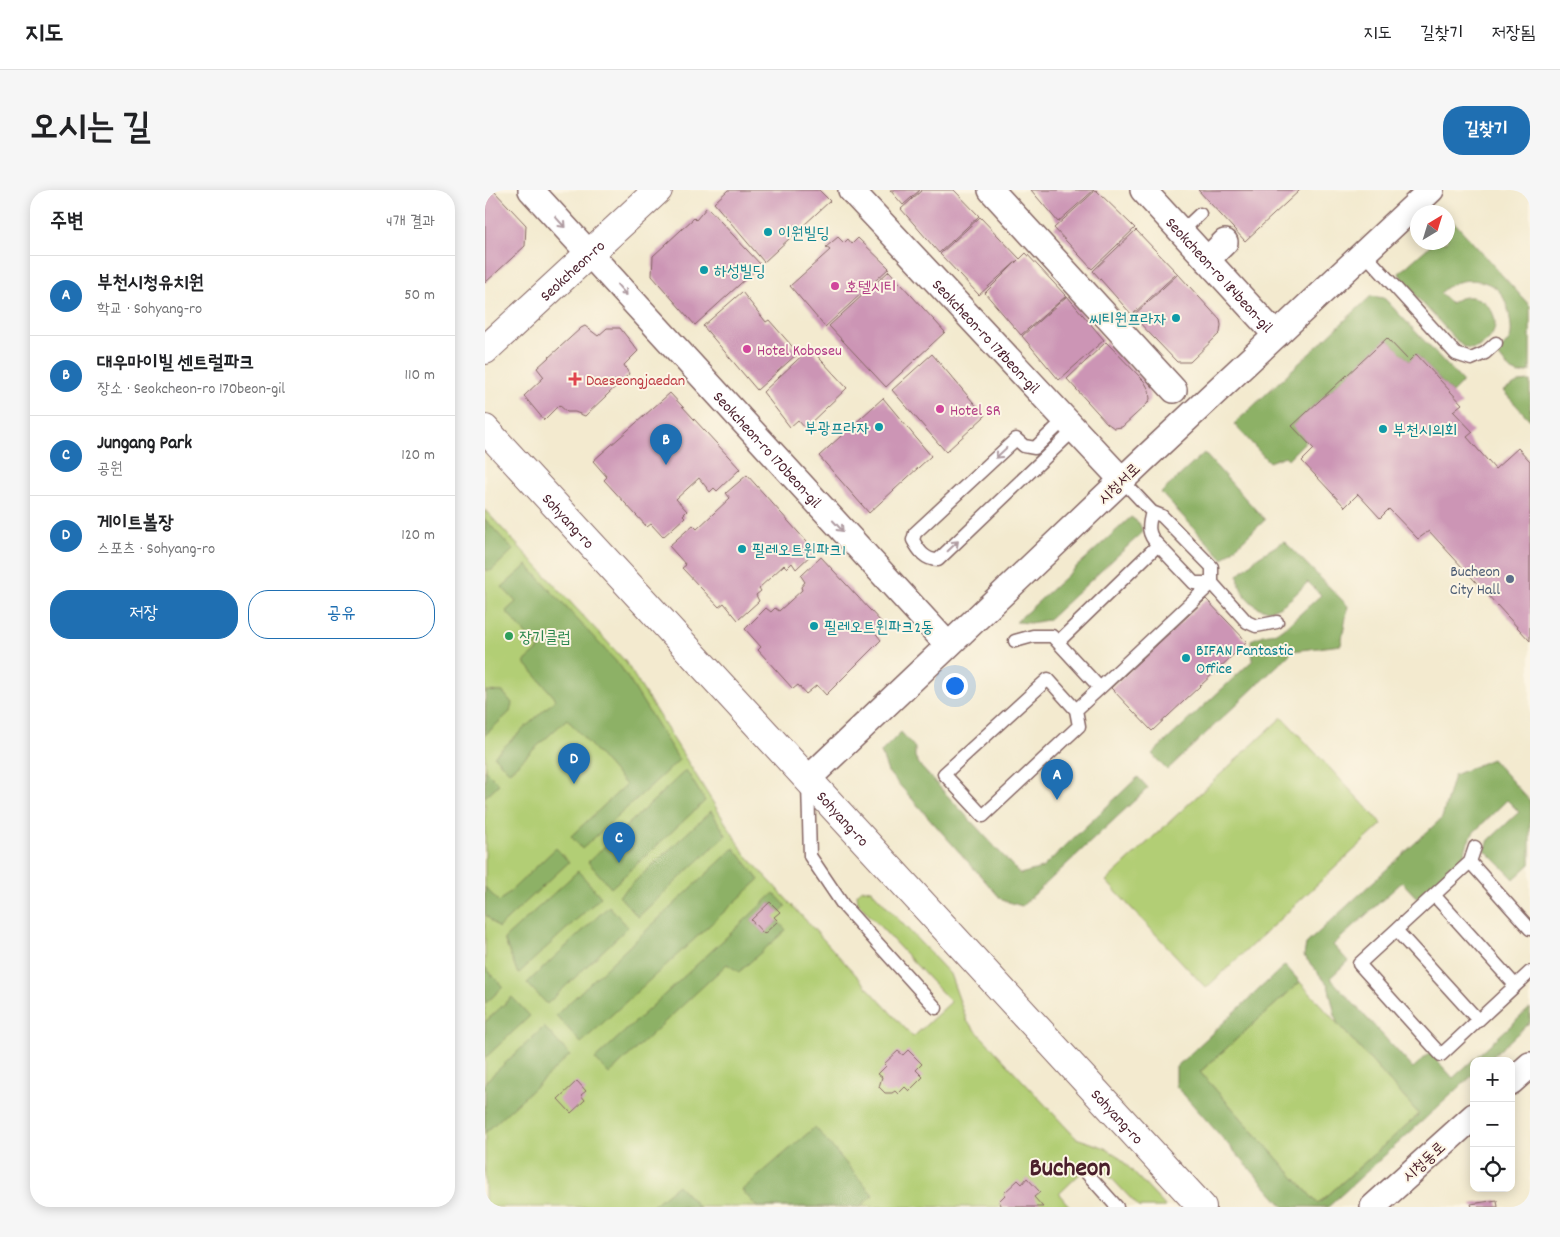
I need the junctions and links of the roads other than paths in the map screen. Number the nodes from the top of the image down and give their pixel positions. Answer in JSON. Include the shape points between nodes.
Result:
{"nodes":[{"id":1,"x":531,"y":190,"type":"edge"},
{"id":2,"x":658,"y":190,"type":"edge"},
{"id":3,"x":851,"y":190,"type":"edge"},
{"id":4,"x":991,"y":190,"type":"edge"},
{"id":5,"x":1143,"y":190,"type":"edge"},
{"id":6,"x":1431,"y":190,"type":"edge"},
{"id":7,"x":1201,"y":214,"type":"dead end"},
{"id":8,"x":1181,"y":232,"type":"junction"},
{"id":9,"x":1225,"y":242,"type":"dead end"},
{"id":10,"x":1363,"y":253,"type":"junction"},
{"id":11,"x":589,"y":254,"type":"junction"},
{"id":12,"x":1207,"y":260,"type":"junction"},
{"id":13,"x":1276,"y":335,"type":"junction"},
{"id":14,"x":1496,"y":343,"type":"dead end"},
{"id":15,"x":485,"y":350,"type":"edge"},
{"id":16,"x":1174,"y":390,"type":"dead end"},
{"id":17,"x":1070,"y":424,"type":"junction"},
{"id":18,"x":485,"y":429,"type":"edge"},
{"id":19,"x":1122,"y":480,"type":"junction"},
{"id":20,"x":1152,"y":512,"type":"junction"},
{"id":21,"x":1158,"y":545,"type":"junction"},
{"id":22,"x":1212,"y":583,"type":"junction"},
{"id":23,"x":1277,"y":622,"type":"dead end"},
{"id":24,"x":1015,"y":641,"type":"dead end"},
{"id":25,"x":1058,"y":642,"type":"junction"},
{"id":26,"x":948,"y":645,"type":"junction"},
{"id":27,"x":1100,"y":688,"type":"junction"},
{"id":28,"x":1076,"y":710,"type":"junction"},
{"id":29,"x":808,"y":779,"type":"junction"},
{"id":30,"x":1475,"y":847,"type":"dead end"},
{"id":31,"x":1470,"y":862,"type":"junction"},
{"id":32,"x":1434,"y":895,"type":"junction"},
{"id":33,"x":1530,"y":929,"type":"edge"},
{"id":34,"x":1396,"y":930,"type":"junction"},
{"id":35,"x":1530,"y":972,"type":"edge"},
{"id":36,"x":1515,"y":985,"type":"junction"},
{"id":37,"x":936,"y":1008,"type":"dead end"},
{"id":38,"x":1479,"y":1020,"type":"junction"},
{"id":39,"x":1530,"y":1065,"type":"edge"},
{"id":40,"x":1515,"y":1078,"type":"edge"},
{"id":41,"x":1470,"y":1120,"type":"edge"},
{"id":42,"x":1084,"y":1170,"type":"dead end"},
{"id":43,"x":1117,"y":1207,"type":"edge"},
{"id":44,"x":1202,"y":1207,"type":"edge"},
{"id":45,"x":1373,"y":1207,"type":"edge"}],
"edges":[{"from":1,"to":11,"type":"street","name":"Seokcheon-ro 170beon-gil","one_way":true},
{"from":2,"to":11,"type":"street","name":"Seokcheon-ro"},
{"from":3,"to":17,"type":"street","name":"Seokcheon-ro 178beon-gil"},
{"from":4,"to":16,"type":"street"},
{"from":5,"to":8,"type":"street","name":"Seokcheon-ro 184beon-gil"},
{"from":6,"to":10,"type":"street","name":"시청서로"},
{"from":7,"to":8,"type":"lane"},
{"from":8,"to":12,"type":"street","name":"Seokcheon-ro 184beon-gil"},
{"from":9,"to":12,"type":"street"},
{"from":10,"to":13,"type":"street","name":"시청서로"},
{"from":10,"to":14,"type":"lane","via":[[1456,354],[1471,359]]},
{"from":11,"to":15,"type":"street","name":"Seokcheon-ro"},
{"from":11,"to":26,"type":"street","name":"Seokcheon-ro 170beon-gil","one_way":true},
{"from":12,"to":13,"type":"street","name":"Seokcheon-ro 184beon-gil"},
{"from":13,"to":19,"type":"street","name":"시청서로"},
{"from":17,"to":17,"type":"lane","one_way":true,"via":[[1035,448],[1024,446],[1015,439],[915,533],[913,540],[923,555],[938,560]]},
{"from":17,"to":19,"type":"street","name":"Seokcheon-ro 178beon-gil"},
{"from":18,"to":29,"type":"street","name":"Sohyang-ro"},
{"from":19,"to":20,"type":"lane"},
{"from":19,"to":26,"type":"street","name":"시청서로"},
{"from":20,"to":21,"type":"lane","via":[[1148,524],[1150,537]]},
{"from":20,"to":22,"type":"lane","via":[[1162,516],[1212,567]]},
{"from":21,"to":22,"type":"lane","via":[[1194,583]]},
{"from":21,"to":25,"type":"lane"},
{"from":22,"to":23,"type":"lane","via":[[1247,622],[1257,626]]},
{"from":22,"to":27,"type":"lane"},
{"from":24,"to":25,"type":"lane","via":[[1033,636],[1052,636]]},
{"from":25,"to":27,"type":"lane"},
{"from":26,"to":29,"type":"street","name":"시청서로"},
{"from":27,"to":28,"type":"lane"},
{"from":28,"to":28,"type":"lane","via":[[1079,726],[983,816],[944,774],[1048,679]]},
{"from":29,"to":37,"type":"lane","via":[[809,856],[843,905]]},
{"from":29,"to":44,"type":"street","name":"Sohyang-ro"},
{"from":30,"to":31,"type":"lane"},
{"from":31,"to":32,"type":"lane"},
{"from":31,"to":33,"type":"lane"},
{"from":32,"to":34,"type":"lane"},
{"from":32,"to":36,"type":"lane"},
{"from":34,"to":38,"type":"lane"},
{"from":34,"to":38,"type":"lane","via":[[1359,964],[1441,1055]]},
{"from":35,"to":36,"type":"lane"},
{"from":36,"to":38,"type":"lane"},
{"from":39,"to":40,"type":"street"},
{"from":41,"to":45,"type":"street","name":"시청동로"},
{"from":42,"to":43,"type":"lane"}]}
